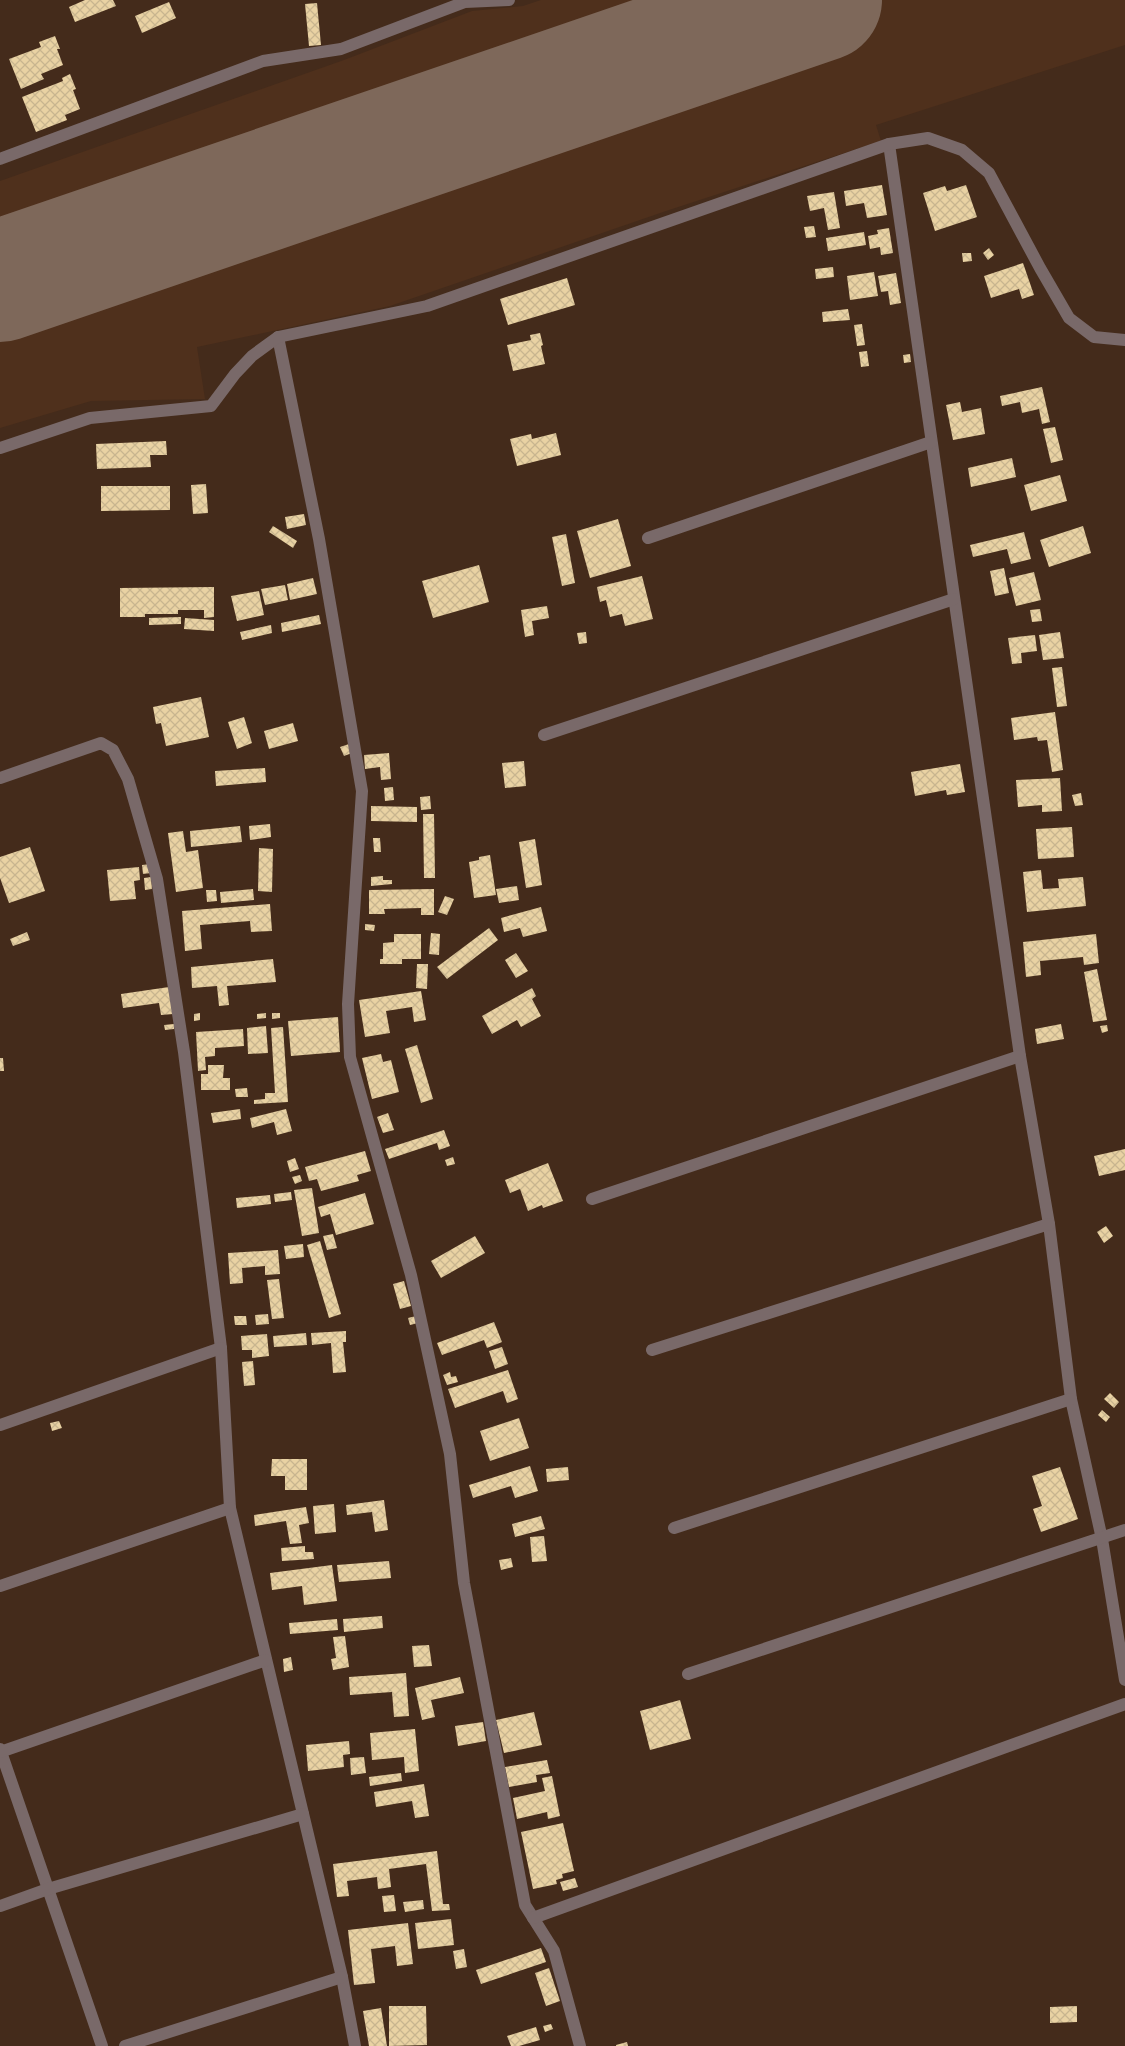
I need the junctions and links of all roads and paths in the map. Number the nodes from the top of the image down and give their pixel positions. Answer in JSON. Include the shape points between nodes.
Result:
{"nodes":[{"id":1,"x":509,"y":0,"type":"edge"},
{"id":2,"x":889,"y":144,"type":"junction"},
{"id":3,"x":0,"y":160,"type":"edge"},
{"id":4,"x":278,"y":337,"type":"junction"},
{"id":5,"x":1125,"y":340,"type":"edge"},
{"id":6,"x":931,"y":442,"type":"junction"},
{"id":7,"x":0,"y":448,"type":"edge"},
{"id":8,"x":648,"y":538,"type":"dead end"},
{"id":9,"x":954,"y":599,"type":"junction"},
{"id":10,"x":544,"y":734,"type":"dead end"},
{"id":11,"x":0,"y":778,"type":"edge"},
{"id":12,"x":1020,"y":1056,"type":"junction"},
{"id":13,"x":592,"y":1199,"type":"dead end"},
{"id":14,"x":1049,"y":1224,"type":"junction"},
{"id":15,"x":221,"y":1348,"type":"junction"},
{"id":16,"x":652,"y":1350,"type":"dead end"},
{"id":17,"x":1072,"y":1399,"type":"junction"},
{"id":18,"x":0,"y":1426,"type":"edge"},
{"id":19,"x":230,"y":1508,"type":"junction"},
{"id":20,"x":674,"y":1528,"type":"dead end"},
{"id":21,"x":1125,"y":1530,"type":"edge"},
{"id":22,"x":1102,"y":1539,"type":"junction"},
{"id":23,"x":0,"y":1586,"type":"edge"},
{"id":24,"x":266,"y":1660,"type":"junction"},
{"id":25,"x":688,"y":1674,"type":"dead end"},
{"id":26,"x":1125,"y":1680,"type":"edge"},
{"id":27,"x":1125,"y":1704,"type":"edge"},
{"id":28,"x":0,"y":1751,"type":"edge"},
{"id":29,"x":303,"y":1814,"type":"junction"},
{"id":30,"x":48,"y":1889,"type":"junction"},
{"id":31,"x":0,"y":1906,"type":"edge"},
{"id":32,"x":533,"y":1918,"type":"junction"},
{"id":33,"x":342,"y":1978,"type":"junction"},
{"id":34,"x":102,"y":2046,"type":"edge"},
{"id":35,"x":125,"y":2046,"type":"edge"},
{"id":36,"x":355,"y":2046,"type":"edge"},
{"id":37,"x":580,"y":2046,"type":"edge"}],
"edges":[{"from":1,"to":3,"type":"street","via":[[465,2],[341,50],[263,61]]},
{"from":2,"to":4,"type":"street","via":[[427,306]]},
{"from":2,"to":5,"type":"street","via":[[928,138],[962,150],[989,173],[1069,318],[1094,337]]},
{"from":2,"to":6,"type":"street"},
{"from":4,"to":7,"type":"street","via":[[252,356],[211,406],[90,418]]},
{"from":4,"to":32,"type":"street","via":[[319,539],[362,791],[348,1004],[350,1057],[411,1275],[446,1435],[464,1583],[525,1905]]},
{"from":6,"to":8,"type":"street"},
{"from":6,"to":9,"type":"street"},
{"from":9,"to":10,"type":"street"},
{"from":9,"to":12,"type":"street"},
{"from":11,"to":15,"type":"street","via":[[101,743],[113,750],[128,780],[157,879],[184,1052]]},
{"from":12,"to":13,"type":"street"},
{"from":12,"to":14,"type":"street"},
{"from":14,"to":16,"type":"street"},
{"from":14,"to":17,"type":"street"},
{"from":15,"to":18,"type":"street"},
{"from":15,"to":19,"type":"street"},
{"from":17,"to":20,"type":"street"},
{"from":17,"to":22,"type":"street"},
{"from":19,"to":23,"type":"street"},
{"from":19,"to":24,"type":"street"},
{"from":21,"to":22,"type":"street"},
{"from":22,"to":25,"type":"street"},
{"from":22,"to":26,"type":"street"},
{"from":24,"to":28,"type":"street"},
{"from":24,"to":29,"type":"street"},
{"from":27,"to":32,"type":"street"},
{"from":28,"to":30,"type":"street"},
{"from":29,"to":30,"type":"street"},
{"from":29,"to":33,"type":"street"},
{"from":30,"to":31,"type":"street"},
{"from":30,"to":34,"type":"street"},
{"from":32,"to":37,"type":"street","via":[[554,1951]]},
{"from":33,"to":35,"type":"street"},
{"from":33,"to":36,"type":"street"}]}
